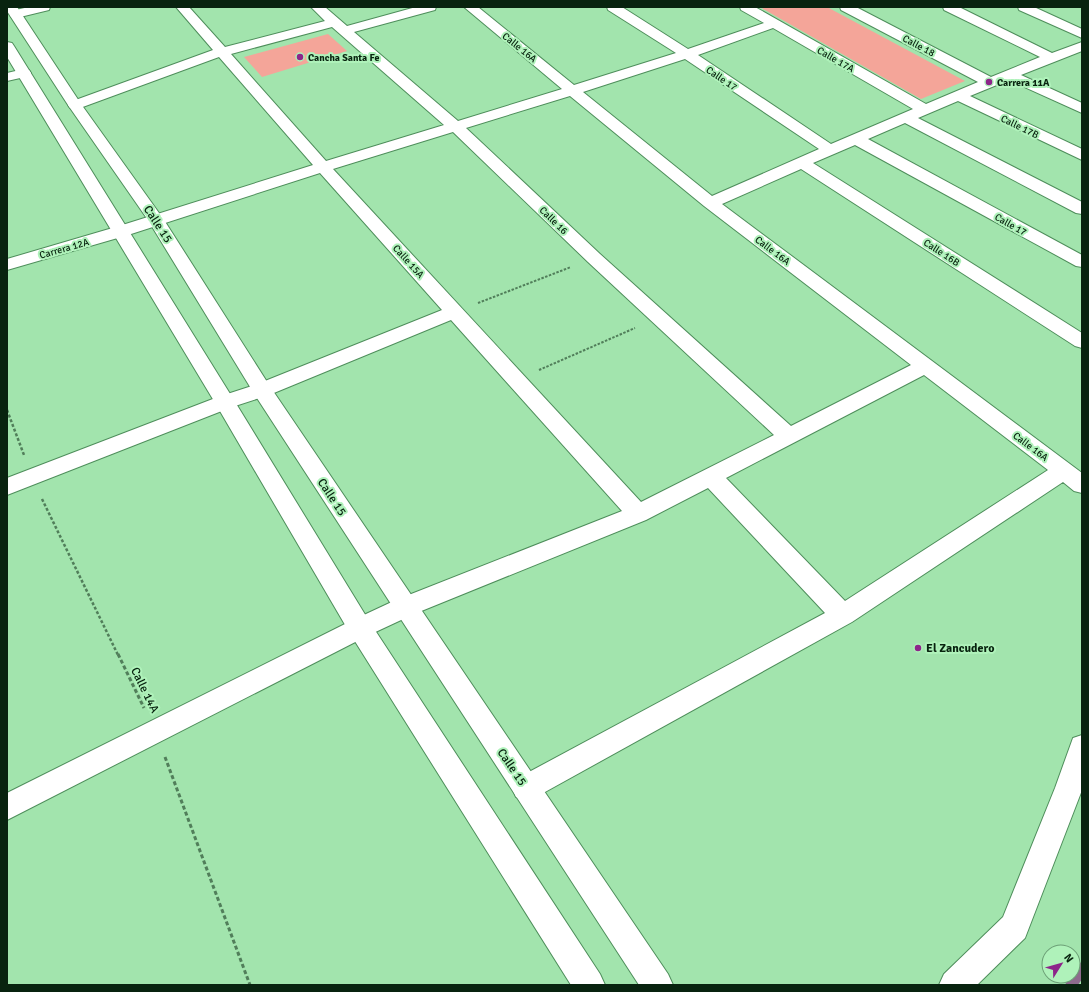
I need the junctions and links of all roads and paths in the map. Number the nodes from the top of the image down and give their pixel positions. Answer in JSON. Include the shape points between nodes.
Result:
{"nodes":[{"id":1,"x":44,"y":7,"type":"edge"},
{"id":2,"x":182,"y":7,"type":"edge"},
{"id":3,"x":317,"y":7,"type":"edge"},
{"id":4,"x":430,"y":7,"type":"edge"},
{"id":5,"x":470,"y":7,"type":"edge"},
{"id":6,"x":613,"y":7,"type":"edge"},
{"id":7,"x":746,"y":7,"type":"edge"},
{"id":8,"x":846,"y":7,"type":"edge"},
{"id":9,"x":949,"y":7,"type":"edge"},
{"id":10,"x":1024,"y":7,"type":"edge"},
{"id":11,"x":14,"y":10,"type":"edge"},
{"id":12,"x":775,"y":23,"type":"junction"},
{"id":13,"x":340,"y":26,"type":"junction"},
{"id":14,"x":1082,"y":34,"type":"edge"},
{"id":15,"x":7,"y":46,"type":"edge"},
{"id":16,"x":1082,"y":46,"type":"edge"},
{"id":17,"x":221,"y":52,"type":"junction"},
{"id":18,"x":687,"y":54,"type":"junction"},
{"id":19,"x":1052,"y":58,"type":"junction"},
{"id":20,"x":24,"y":73,"type":"junction"},
{"id":21,"x":1010,"y":74,"type":"junction"},
{"id":22,"x":7,"y":77,"type":"edge"},
{"id":23,"x":991,"y":83,"type":"junction"},
{"id":24,"x":573,"y":90,"type":"junction"},
{"id":25,"x":959,"y":96,"type":"junction"},
{"id":26,"x":75,"y":104,"type":"junction"},
{"id":27,"x":1082,"y":109,"type":"edge"},
{"id":28,"x":926,"y":110,"type":"junction"},
{"id":29,"x":907,"y":118,"type":"junction"},
{"id":30,"x":456,"y":127,"type":"junction"},
{"id":31,"x":856,"y":139,"type":"junction"},
{"id":32,"x":830,"y":150,"type":"junction"},
{"id":33,"x":1082,"y":155,"type":"edge"},
{"id":34,"x":801,"y":162,"type":"junction"},
{"id":35,"x":323,"y":167,"type":"junction"},
{"id":36,"x":710,"y":203,"type":"junction"},
{"id":37,"x":1082,"y":209,"type":"edge"},
{"id":38,"x":156,"y":220,"type":"junction"},
{"id":39,"x":122,"y":231,"type":"junction"},
{"id":40,"x":594,"y":258,"type":"junction"},
{"id":41,"x":1082,"y":262,"type":"edge"},
{"id":42,"x":7,"y":265,"type":"edge"},
{"id":43,"x":455,"y":312,"type":"junction"},
{"id":44,"x":659,"y":318,"type":"junction"},
{"id":45,"x":1082,"y":342,"type":"edge"},
{"id":46,"x":925,"y":366,"type":"junction"},
{"id":47,"x":517,"y":380,"type":"junction"},
{"id":48,"x":262,"y":390,"type":"junction"},
{"id":49,"x":225,"y":402,"type":"junction"},
{"id":50,"x":7,"y":410,"type":"edge"},
{"id":51,"x":789,"y":436,"type":"junction"},
{"id":52,"x":1063,"y":471,"type":"junction"},
{"id":53,"x":710,"y":476,"type":"junction"},
{"id":54,"x":32,"y":477,"type":"junction"},
{"id":55,"x":1082,"y":485,"type":"edge"},
{"id":56,"x":7,"y":487,"type":"edge"},
{"id":57,"x":638,"y":514,"type":"junction"},
{"id":58,"x":405,"y":607,"type":"junction"},
{"id":59,"x":843,"y":614,"type":"junction"},
{"id":60,"x":360,"y":628,"type":"junction"},
{"id":61,"x":155,"y":731,"type":"junction"},
{"id":62,"x":1082,"y":748,"type":"edge"},
{"id":63,"x":526,"y":788,"type":"junction"},
{"id":64,"x":7,"y":807,"type":"edge"},
{"id":65,"x":250,"y":985,"type":"edge"},
{"id":66,"x":589,"y":985,"type":"edge"},
{"id":67,"x":657,"y":985,"type":"edge"},
{"id":68,"x":955,"y":985,"type":"edge"}],
"edges":[{"from":1,"to":11,"type":"street"},
{"from":2,"to":17,"type":"street","name":"Calle 15A"},
{"from":3,"to":13,"type":"street","name":"Calle 16"},
{"from":4,"to":13,"type":"street"},
{"from":5,"to":24,"type":"street","name":"Calle 16A"},
{"from":6,"to":18,"type":"street","name":"Calle 17"},
{"from":7,"to":12,"type":"street","name":"Calle 17A"},
{"from":8,"to":23,"type":"street","name":"Calle 18"},
{"from":9,"to":19,"type":"street"},
{"from":10,"to":14,"type":"street"},
{"from":11,"to":26,"type":"street","name":"Calle 15"},
{"from":12,"to":18,"type":"street","name":"Carrera 12A"},
{"from":12,"to":28,"type":"street","name":"Calle 17A"},
{"from":13,"to":17,"type":"street"},
{"from":13,"to":30,"type":"street","name":"Calle 16"},
{"from":15,"to":20,"type":"street"},
{"from":16,"to":19,"type":"street"},
{"from":17,"to":26,"type":"street"},
{"from":17,"to":35,"type":"street","name":"Calle 15A"},
{"from":18,"to":24,"type":"street","name":"Carrera 12A"},
{"from":18,"to":32,"type":"street","name":"Calle 17"},
{"from":19,"to":21,"type":"street"},
{"from":20,"to":22,"type":"street"},
{"from":20,"to":39,"type":"street"},
{"from":21,"to":23,"type":"street"},
{"from":21,"to":27,"type":"street"},
{"from":23,"to":25,"type":"street"},
{"from":24,"to":30,"type":"street","name":"Carrera 12A"},
{"from":24,"to":36,"type":"street","name":"Calle 16A"},
{"from":25,"to":28,"type":"street"},
{"from":25,"to":33,"type":"street","name":"Calle 17B"},
{"from":26,"to":38,"type":"street","name":"Calle 15"},
{"from":28,"to":29,"type":"street"},
{"from":29,"to":31,"type":"street"},
{"from":29,"to":37,"type":"street"},
{"from":30,"to":35,"type":"street","name":"Carrera 12A"},
{"from":30,"to":40,"type":"street","name":"Calle 16"},
{"from":31,"to":32,"type":"street"},
{"from":31,"to":41,"type":"street","name":"Calle 17"},
{"from":32,"to":34,"type":"street"},
{"from":34,"to":36,"type":"street"},
{"from":34,"to":45,"type":"street","name":"Calle 16B"},
{"from":35,"to":38,"type":"street","name":"Carrera 12A"},
{"from":35,"to":43,"type":"street","name":"Calle 15A"},
{"from":36,"to":46,"type":"street","name":"Calle 16A"},
{"from":38,"to":39,"type":"street","name":"Carrera 12A"},
{"from":38,"to":48,"type":"street","name":"Calle 15"},
{"from":39,"to":42,"type":"street","name":"Carrera 12A"},
{"from":39,"to":49,"type":"street"},
{"from":40,"to":43,"type":"path"},
{"from":40,"to":44,"type":"street","name":"Calle 16"},
{"from":43,"to":47,"type":"street","name":"Calle 15A"},
{"from":43,"to":48,"type":"street"},
{"from":44,"to":47,"type":"path"},
{"from":44,"to":51,"type":"street","name":"Calle 16"},
{"from":46,"to":51,"type":"street"},
{"from":46,"to":52,"type":"street","name":"Calle 16A"},
{"from":47,"to":57,"type":"street","name":"Calle 15A"},
{"from":48,"to":49,"type":"street"},
{"from":48,"to":58,"type":"street","name":"Calle 15"},
{"from":49,"to":54,"type":"street"},
{"from":49,"to":60,"type":"street"},
{"from":50,"to":54,"type":"path","name":"Calle 14A"},
{"from":51,"to":53,"type":"street"},
{"from":52,"to":55,"type":"street","name":"Calle 16A"},
{"from":52,"to":59,"type":"street"},
{"from":53,"to":57,"type":"street"},
{"from":53,"to":59,"type":"street"},
{"from":54,"to":56,"type":"street"},
{"from":54,"to":61,"type":"path","name":"Calle 14A"},
{"from":57,"to":58,"type":"street"},
{"from":58,"to":60,"type":"street"},
{"from":58,"to":63,"type":"street","name":"Calle 15"},
{"from":59,"to":63,"type":"street"},
{"from":60,"to":61,"type":"street"},
{"from":60,"to":66,"type":"street"},
{"from":61,"to":64,"type":"street"},
{"from":61,"to":65,"type":"path","name":"Calle 14A"},
{"from":62,"to":68,"type":"street","via":[[1069,788],[1014,927]]},
{"from":63,"to":67,"type":"street","name":"Calle 15"}]}
